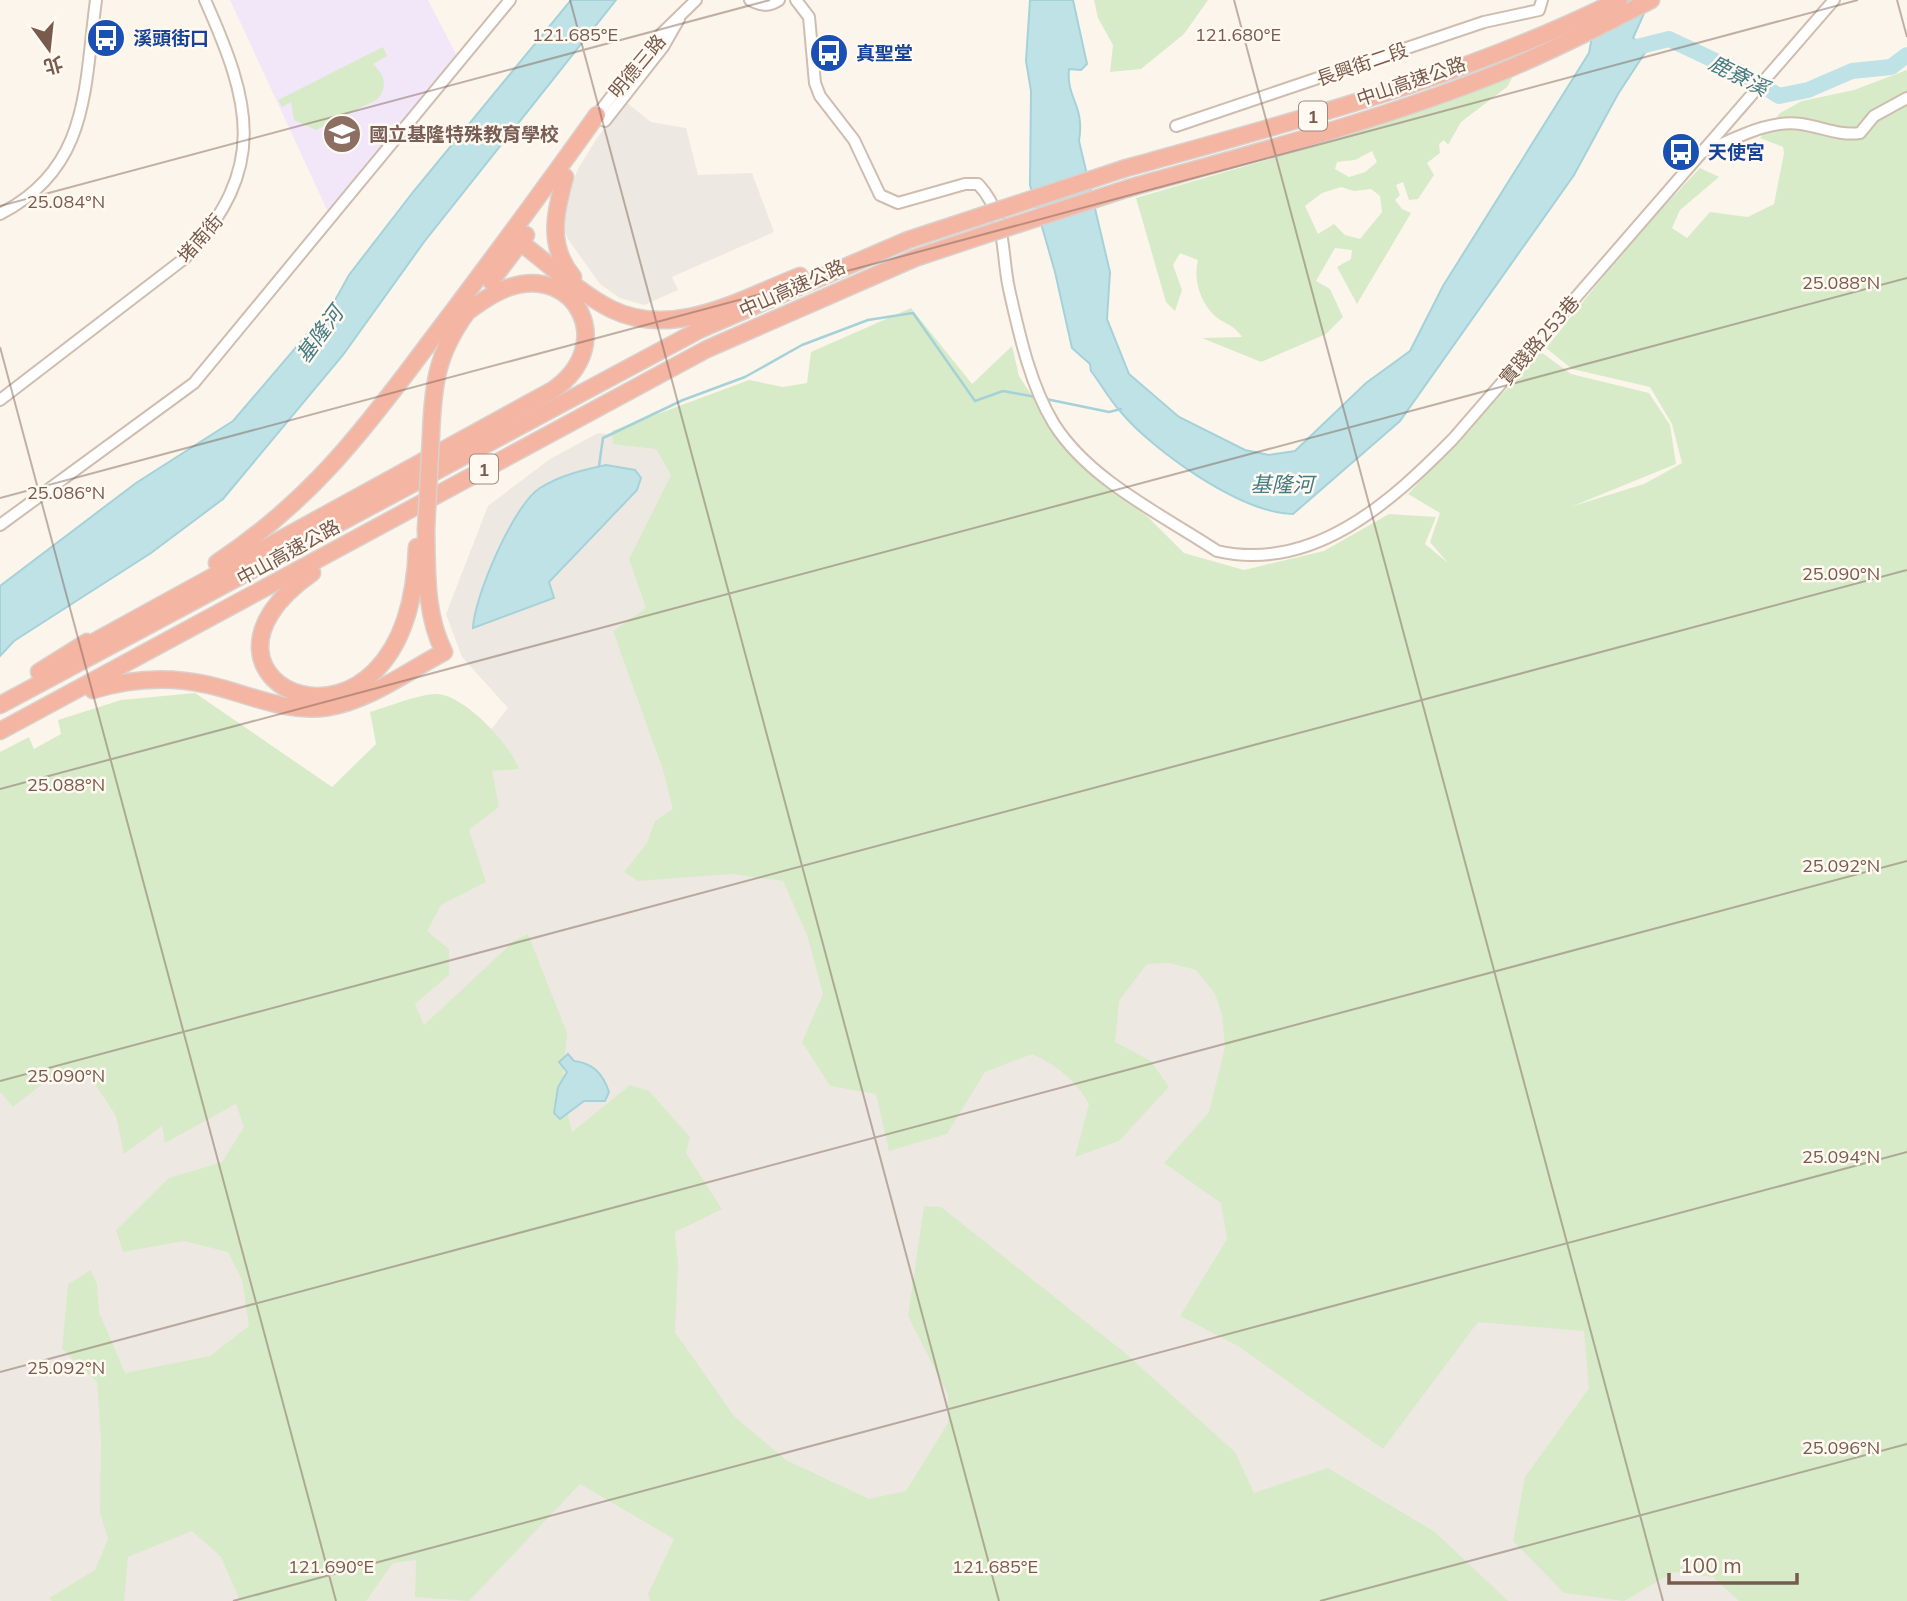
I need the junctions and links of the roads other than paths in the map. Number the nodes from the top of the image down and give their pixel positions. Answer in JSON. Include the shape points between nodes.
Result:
{"nodes":[{"id":1,"x":96,"y":0,"type":"edge"},
{"id":2,"x":205,"y":0,"type":"edge"},
{"id":3,"x":510,"y":0,"type":"edge"},
{"id":4,"x":696,"y":0,"type":"edge"},
{"id":5,"x":750,"y":0,"type":"edge"},
{"id":6,"x":779,"y":0,"type":"edge"},
{"id":7,"x":796,"y":0,"type":"edge"},
{"id":8,"x":1542,"y":0,"type":"edge"},
{"id":9,"x":1619,"y":0,"type":"edge"},
{"id":10,"x":1651,"y":0,"type":"edge"},
{"id":11,"x":1833,"y":0,"type":"edge"},
{"id":12,"x":1907,"y":98,"type":"edge"},
{"id":13,"x":601,"y":118,"type":"junction"},
{"id":14,"x":1176,"y":126,"type":"dead end"},
{"id":15,"x":1719,"y":130,"type":"junction"},
{"id":16,"x":1726,"y":143,"type":"junction"},
{"id":17,"x":1700,"y":153,"type":"junction"},
{"id":18,"x":565,"y":177,"type":"junction"},
{"id":19,"x":0,"y":214,"type":"edge"},
{"id":20,"x":516,"y":239,"type":"junction"},
{"id":21,"x":908,"y":240,"type":"junction"},
{"id":22,"x":587,"y":292,"type":"junction"},
{"id":23,"x":464,"y":308,"type":"junction"},
{"id":24,"x":0,"y":400,"type":"edge"},
{"id":25,"x":383,"y":524,"type":"junction"},
{"id":26,"x":0,"y":525,"type":"edge"},
{"id":27,"x":422,"y":530,"type":"junction"},
{"id":28,"x":38,"y":672,"type":"junction"},
{"id":29,"x":0,"y":694,"type":"edge"},
{"id":30,"x":0,"y":705,"type":"edge"},
{"id":31,"x":0,"y":731,"type":"edge"},
{"id":32,"x":0,"y":737,"type":"edge"}],
"edges":[{"from":1,"to":19,"type":"street","via":[[78,122],[67,153],[45,183]]},
{"from":2,"to":24,"type":"street","name":"堵南街","via":[[232,61],[243,121],[242,159],[225,208],[186,258]]},
{"from":3,"to":26,"type":"street","via":[[207,369],[162,409]]},
{"from":4,"to":13,"type":"street","name":"明德三路","via":[[655,40]]},
{"from":5,"to":6,"type":"street","via":[[761,6]]},
{"from":7,"to":17,"type":"street","name":"實踐路253巷","via":[[809,17],[820,96],[854,140],[880,195],[898,203],[965,184],[978,184],[988,195],[1004,234],[1009,287],[1040,396],[1055,426],[1102,475],[1217,551],[1235,555],[1273,554],[1322,540],[1373,514],[1446,447]]},
{"from":8,"to":14,"type":"street","name":"長興街二段","via":[[1539,10],[1484,22]]},
{"from":9,"to":21,"type":"highway","name":"中山高速公路","number":"1","bridge":true,"via":[[1500,53]]},
{"from":10,"to":25,"type":"highway","name":"中山高速公路","number":"1","bridge":true,"via":[[1503,71],[1313,136],[1129,188],[915,258],[707,349]]},
{"from":11,"to":15,"type":"street","name":"實踐路253巷"},
{"from":12,"to":16,"type":"street","via":[[1874,116],[1860,133],[1776,124]]},
{"from":13,"to":18,"type":"highway"},
{"from":13,"to":20,"type":"highway"},
{"from":15,"to":16,"type":"street","via":[[1717,139]]},
{"from":15,"to":17,"type":"street","name":"實踐路253巷"},
{"from":16,"to":17,"type":"street"},
{"from":18,"to":20,"type":"highway"},
{"from":18,"to":22,"type":"highway","via":[[554,222],[556,240],[569,271]]},
{"from":20,"to":22,"type":"highway"},
{"from":20,"to":23,"type":"highway"},
{"from":21,"to":22,"type":"highway","via":[[685,319],[625,316]]},
{"from":21,"to":30,"type":"highway","name":"中山高速公路","number":"1","via":[[701,329]]},
{"from":23,"to":27,"type":"highway","via":[[430,361],[424,395],[427,435]]},
{"from":23,"to":28,"type":"highway","via":[[368,427],[277,520],[190,581]]},
{"from":23,"to":28,"type":"highway","via":[[512,285],[561,290],[584,322],[587,335],[581,362],[553,390]]},
{"from":25,"to":27,"type":"highway","via":[[360,545],[287,590],[263,625],[260,642],[265,668],[287,690],[307,697],[331,697],[356,688],[382,663],[407,623]]},
{"from":25,"to":31,"type":"highway","name":"中山高速公路","number":"1"},
{"from":27,"to":32,"type":"highway","via":[[429,606],[444,652],[369,693],[329,707],[295,708],[208,685],[138,680],[89,692]]},
{"from":28,"to":29,"type":"highway"}]}
